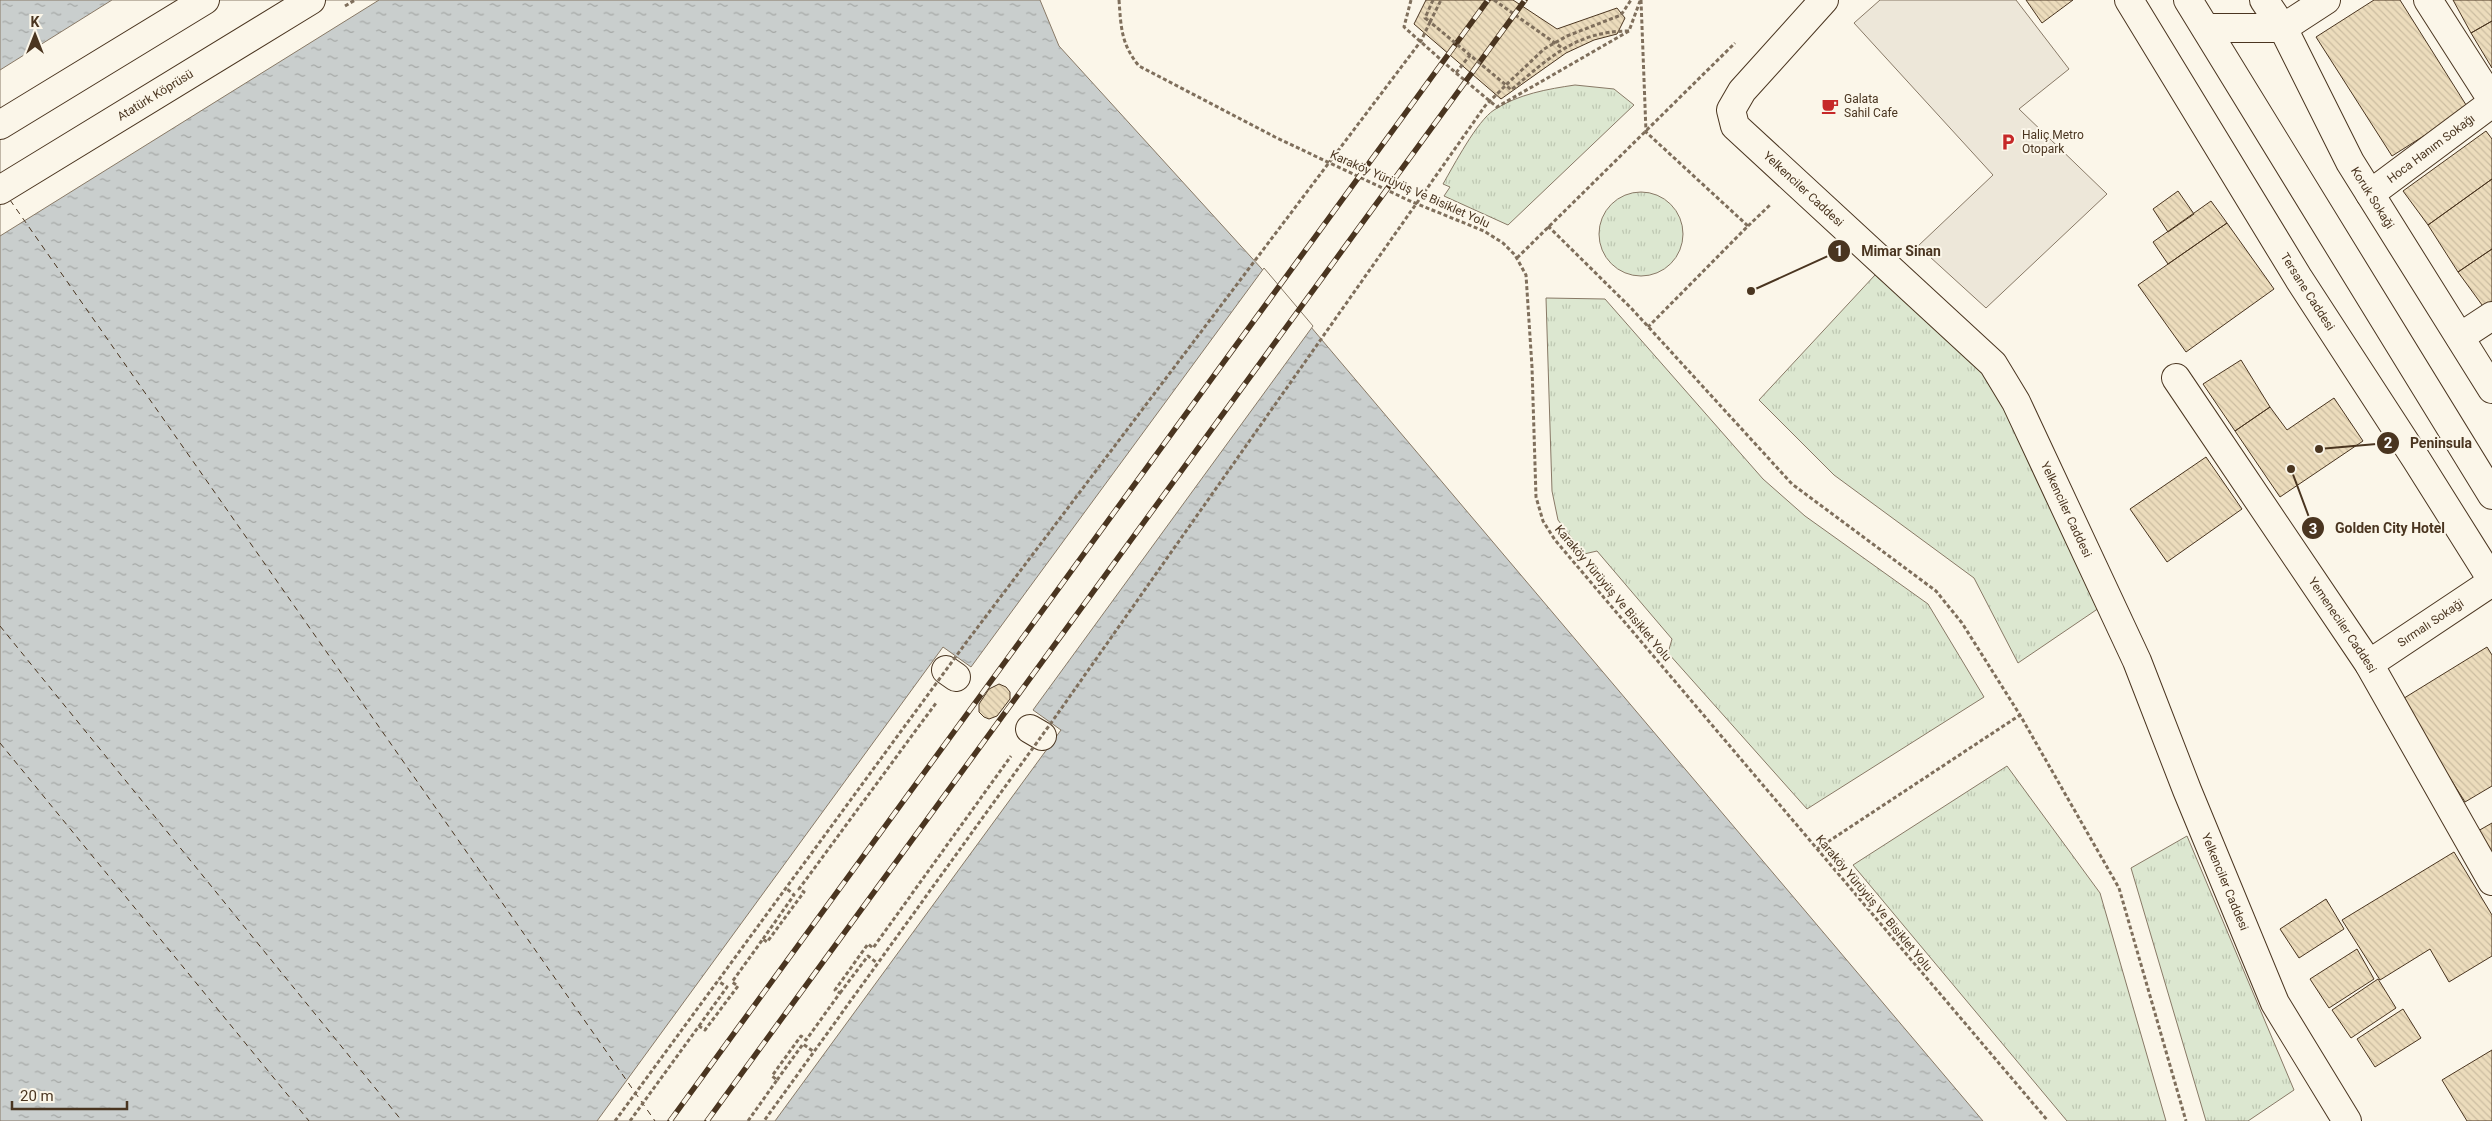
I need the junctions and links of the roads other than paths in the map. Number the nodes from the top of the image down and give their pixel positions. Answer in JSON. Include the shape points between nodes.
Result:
{"nodes":[{"id":1,"x":205,"y":0,"type":"edge"},
{"id":2,"x":311,"y":0,"type":"edge"},
{"id":3,"x":1824,"y":0,"type":"edge"},
{"id":4,"x":2128,"y":0,"type":"edge"},
{"id":5,"x":2188,"y":0,"type":"edge"},
{"id":6,"x":2264,"y":0,"type":"edge"},
{"id":7,"x":2326,"y":0,"type":"edge"},
{"id":8,"x":2428,"y":0,"type":"edge"},
{"id":9,"x":2206,"y":28,"type":"junction"},
{"id":10,"x":2283,"y":28,"type":"junction"},
{"id":11,"x":2492,"y":102,"type":"edge"},
{"id":12,"x":0,"y":125,"type":"edge"},
{"id":13,"x":0,"y":190,"type":"edge"},
{"id":14,"x":2370,"y":194,"type":"junction"},
{"id":15,"x":2492,"y":316,"type":"edge"},
{"id":16,"x":2460,"y":338,"type":"junction"},
{"id":17,"x":2176,"y":378,"type":"dead end"},
{"id":18,"x":2492,"y":389,"type":"edge"},
{"id":19,"x":2492,"y":495,"type":"edge"},
{"id":20,"x":2492,"y":581,"type":"edge"},
{"id":21,"x":2369,"y":664,"type":"junction"},
{"id":22,"x":2492,"y":881,"type":"edge"},
{"id":23,"x":2347,"y":1121,"type":"edge"}],
"edges":[{"from":1,"to":12,"type":"street"},
{"from":2,"to":13,"type":"street","name":"Atatürk Köprüsü"},
{"from":3,"to":23,"type":"street","name":"Yelkenciler Caddesi","via":[[1742,90],[1731,110],[1735,126],[1993,364],[2016,402],[2137,661],[2186,790],[2275,1003]]},
{"from":4,"to":20,"type":"street","name":"Tersane Caddesi","via":[[2299,279]]},
{"from":5,"to":9,"type":"street"},
{"from":6,"to":10,"type":"street","name":"Koruk Sokaği"},
{"from":7,"to":10,"type":"street"},
{"from":8,"to":11,"type":"street"},
{"from":9,"to":10,"type":"street"},
{"from":9,"to":19,"type":"street"},
{"from":10,"to":14,"type":"street","name":"Koruk Sokaği","via":[[2350,162]]},
{"from":11,"to":14,"type":"street","name":"Hoca Hanım Sokağı"},
{"from":14,"to":16,"type":"street","name":"Koruk Sokaği"},
{"from":15,"to":16,"type":"street"},
{"from":16,"to":18,"type":"street","name":"Koruk Sokaği"},
{"from":17,"to":21,"type":"street","name":"Yemeneciler Caddesi"},
{"from":20,"to":21,"type":"street","name":"Sırmalı Sokaği"},
{"from":21,"to":22,"type":"street","name":"Yemeneciler Caddesi"}]}
